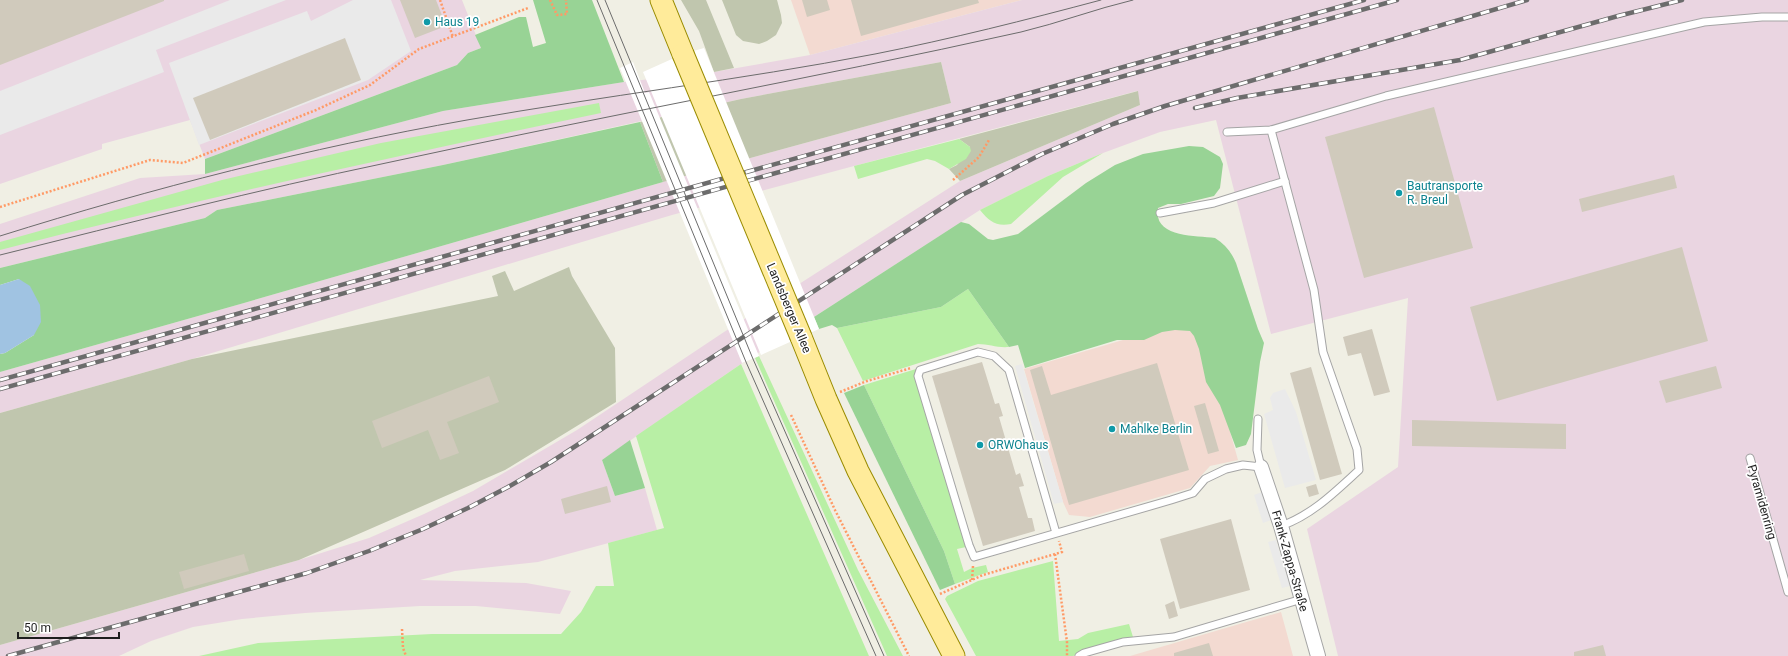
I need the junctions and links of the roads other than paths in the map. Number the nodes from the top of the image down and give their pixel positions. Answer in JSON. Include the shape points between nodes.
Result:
{"nodes":[{"id":1,"x":661,"y":0,"type":"edge"},
{"id":2,"x":1788,"y":16,"type":"edge"},
{"id":3,"x":1271,"y":130,"type":"junction"},
{"id":4,"x":1227,"y":132,"type":"dead end"},
{"id":5,"x":1285,"y":181,"type":"junction"},
{"id":6,"x":1160,"y":214,"type":"dead end"},
{"id":7,"x":1258,"y":419,"type":"dead end"},
{"id":8,"x":1750,"y":458,"type":"dead end"},
{"id":9,"x":1261,"y":467,"type":"junction"},
{"id":10,"x":1281,"y":526,"type":"junction"},
{"id":11,"x":1056,"y":533,"type":"junction"},
{"id":12,"x":1788,"y":592,"type":"edge"},
{"id":13,"x":1302,"y":599,"type":"junction"},
{"id":14,"x":929,"y":610,"type":"junction"},
{"id":15,"x":940,"y":656,"type":"edge"},
{"id":16,"x":954,"y":656,"type":"edge"},
{"id":17,"x":1079,"y":656,"type":"edge"},
{"id":18,"x":1318,"y":656,"type":"edge"}],
"edges":[{"from":1,"to":14,"type":"main road","name":"Landsberger Allee","bridge":true,"via":[[826,399],[858,471]]},
{"from":2,"to":3,"type":"lane","via":[[1704,22],[1386,96]]},
{"from":3,"to":4,"type":"lane"},
{"from":3,"to":5,"type":"lane"},
{"from":5,"to":6,"type":"lane","via":[[1214,203]]},
{"from":5,"to":10,"type":"lane","via":[[1314,290],[1323,352],[1357,449],[1359,470],[1326,501]]},
{"from":7,"to":9,"type":"lane","via":[[1257,450]]},
{"from":8,"to":12,"type":"lane","name":"Pyramidenring"},
{"from":9,"to":10,"type":"street","name":"Frank-Zappa-Straße"},
{"from":9,"to":11,"type":"lane","via":[[1243,465],[1226,469],[1205,479],[1193,493]]},
{"from":10,"to":13,"type":"street","name":"Frank-Zappa-Straße"},
{"from":11,"to":11,"type":"lane","via":[[1009,370],[994,356],[978,352],[920,370],[918,376],[974,557]]},
{"from":13,"to":17,"type":"lane","via":[[1174,637],[1123,642]]},
{"from":13,"to":18,"type":"street","name":"Frank-Zappa-Straße"},
{"from":14,"to":15,"type":"main road","name":"Landsberger Allee"},
{"from":14,"to":16,"type":"main road","name":"Landsberger Allee"}]}
